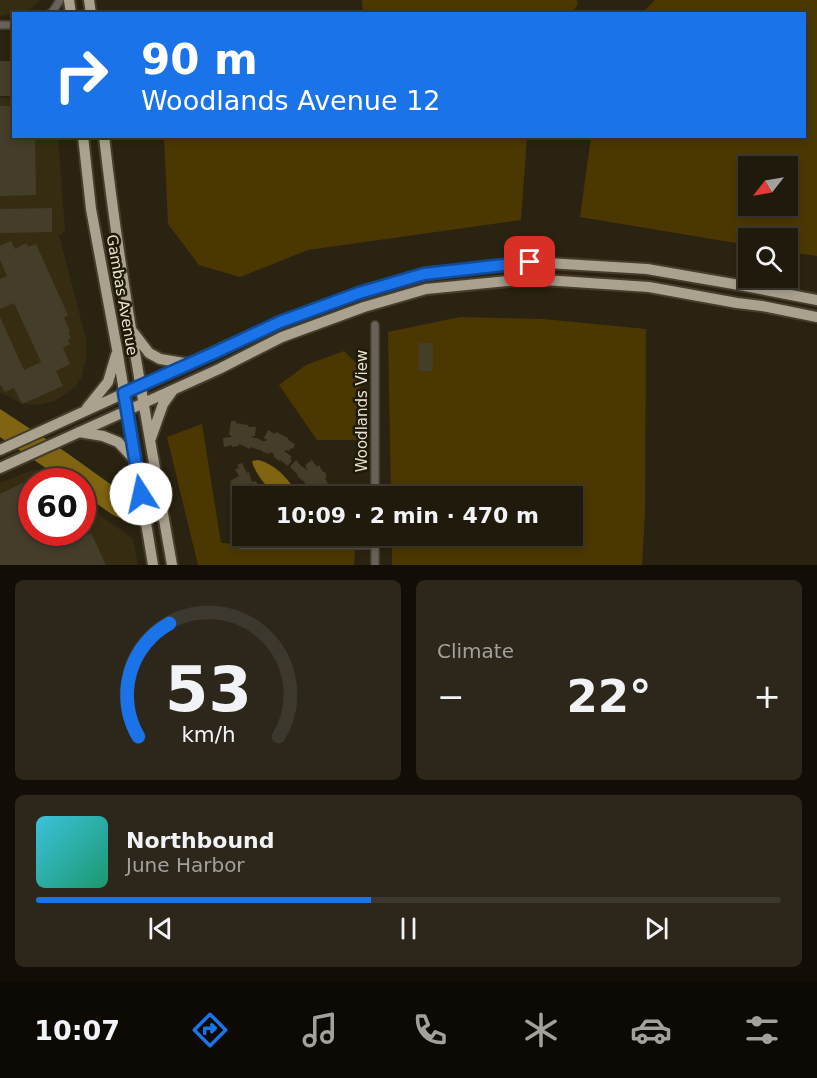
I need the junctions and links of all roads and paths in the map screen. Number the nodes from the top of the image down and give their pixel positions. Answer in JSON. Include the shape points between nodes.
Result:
{"nodes":[{"id":1,"x":60,"y":0,"type":"edge"},
{"id":2,"x":51,"y":12,"type":"edge"},
{"id":3,"x":83,"y":138,"type":"edge"},
{"id":4,"x":104,"y":138,"type":"edge"},
{"id":5,"x":738,"y":284,"type":"edge"},
{"id":6,"x":750,"y":288,"type":"edge"},
{"id":7,"x":759,"y":288,"type":"edge"},
{"id":8,"x":817,"y":300,"type":"edge"},
{"id":9,"x":762,"y":306,"type":"junction"},
{"id":10,"x":817,"y":317,"type":"edge"},
{"id":11,"x":375,"y":325,"type":"dead end"},
{"id":12,"x":131,"y":330,"type":"junction"},
{"id":13,"x":117,"y":351,"type":"junction"},
{"id":14,"x":190,"y":364,"type":"junction"},
{"id":15,"x":141,"y":386,"type":"junction"},
{"id":16,"x":173,"y":389,"type":"junction"},
{"id":17,"x":124,"y":393,"type":"junction"},
{"id":18,"x":144,"y":403,"type":"junction"},
{"id":19,"x":127,"y":410,"type":"junction"},
{"id":20,"x":84,"y":411,"type":"junction"},
{"id":21,"x":79,"y":432,"type":"junction"},
{"id":22,"x":150,"y":440,"type":"junction"},
{"id":23,"x":0,"y":450,"type":"edge"},
{"id":24,"x":136,"y":460,"type":"junction"},
{"id":25,"x":0,"y":468,"type":"edge"},
{"id":26,"x":375,"y":486,"type":"edge"},
{"id":27,"x":375,"y":546,"type":"edge"},
{"id":28,"x":153,"y":565,"type":"edge"},
{"id":29,"x":172,"y":565,"type":"edge"},
{"id":30,"x":375,"y":565,"type":"edge"}],
"edges":[{"from":1,"to":2,"type":"street"},
{"from":3,"to":13,"type":"main road","name":"Gambas Avenue","via":[[91,209]]},
{"from":4,"to":12,"type":"main road","name":"Gambas Avenue"},
{"from":5,"to":14,"type":"main road","via":[[647,269],[530,262],[424,274],[280,322]]},
{"from":6,"to":9,"type":"main road"},
{"from":7,"to":8,"type":"main road"},
{"from":9,"to":10,"type":"main road"},
{"from":9,"to":16,"type":"main road","via":[[649,287],[529,279],[426,288],[282,338]]},
{"from":11,"to":26,"type":"street","name":"Woodlands View"},
{"from":12,"to":14,"type":"main road","via":[[160,359]]},
{"from":12,"to":15,"type":"main road","name":"Gambas Avenue"},
{"from":13,"to":17,"type":"main road","name":"Gambas Avenue"},
{"from":13,"to":20,"type":"main road","via":[[108,382]]},
{"from":14,"to":15,"type":"main road"},
{"from":15,"to":17,"type":"main road"},
{"from":15,"to":18,"type":"main road","name":"Gambas Avenue"},
{"from":16,"to":18,"type":"main road"},
{"from":16,"to":22,"type":"main road"},
{"from":17,"to":19,"type":"main road","name":"Gambas Avenue"},
{"from":17,"to":20,"type":"main road"},
{"from":18,"to":19,"type":"main road"},
{"from":18,"to":22,"type":"main road","name":"Gambas Avenue"},
{"from":19,"to":21,"type":"main road"},
{"from":19,"to":24,"type":"main road","name":"Gambas Avenue"},
{"from":20,"to":23,"type":"main road"},
{"from":21,"to":24,"type":"main road","via":[[118,442]]},
{"from":21,"to":25,"type":"main road"},
{"from":22,"to":29,"type":"main road","name":"Gambas Avenue"},
{"from":24,"to":28,"type":"main road","name":"Gambas Avenue"},
{"from":27,"to":30,"type":"street"}]}
